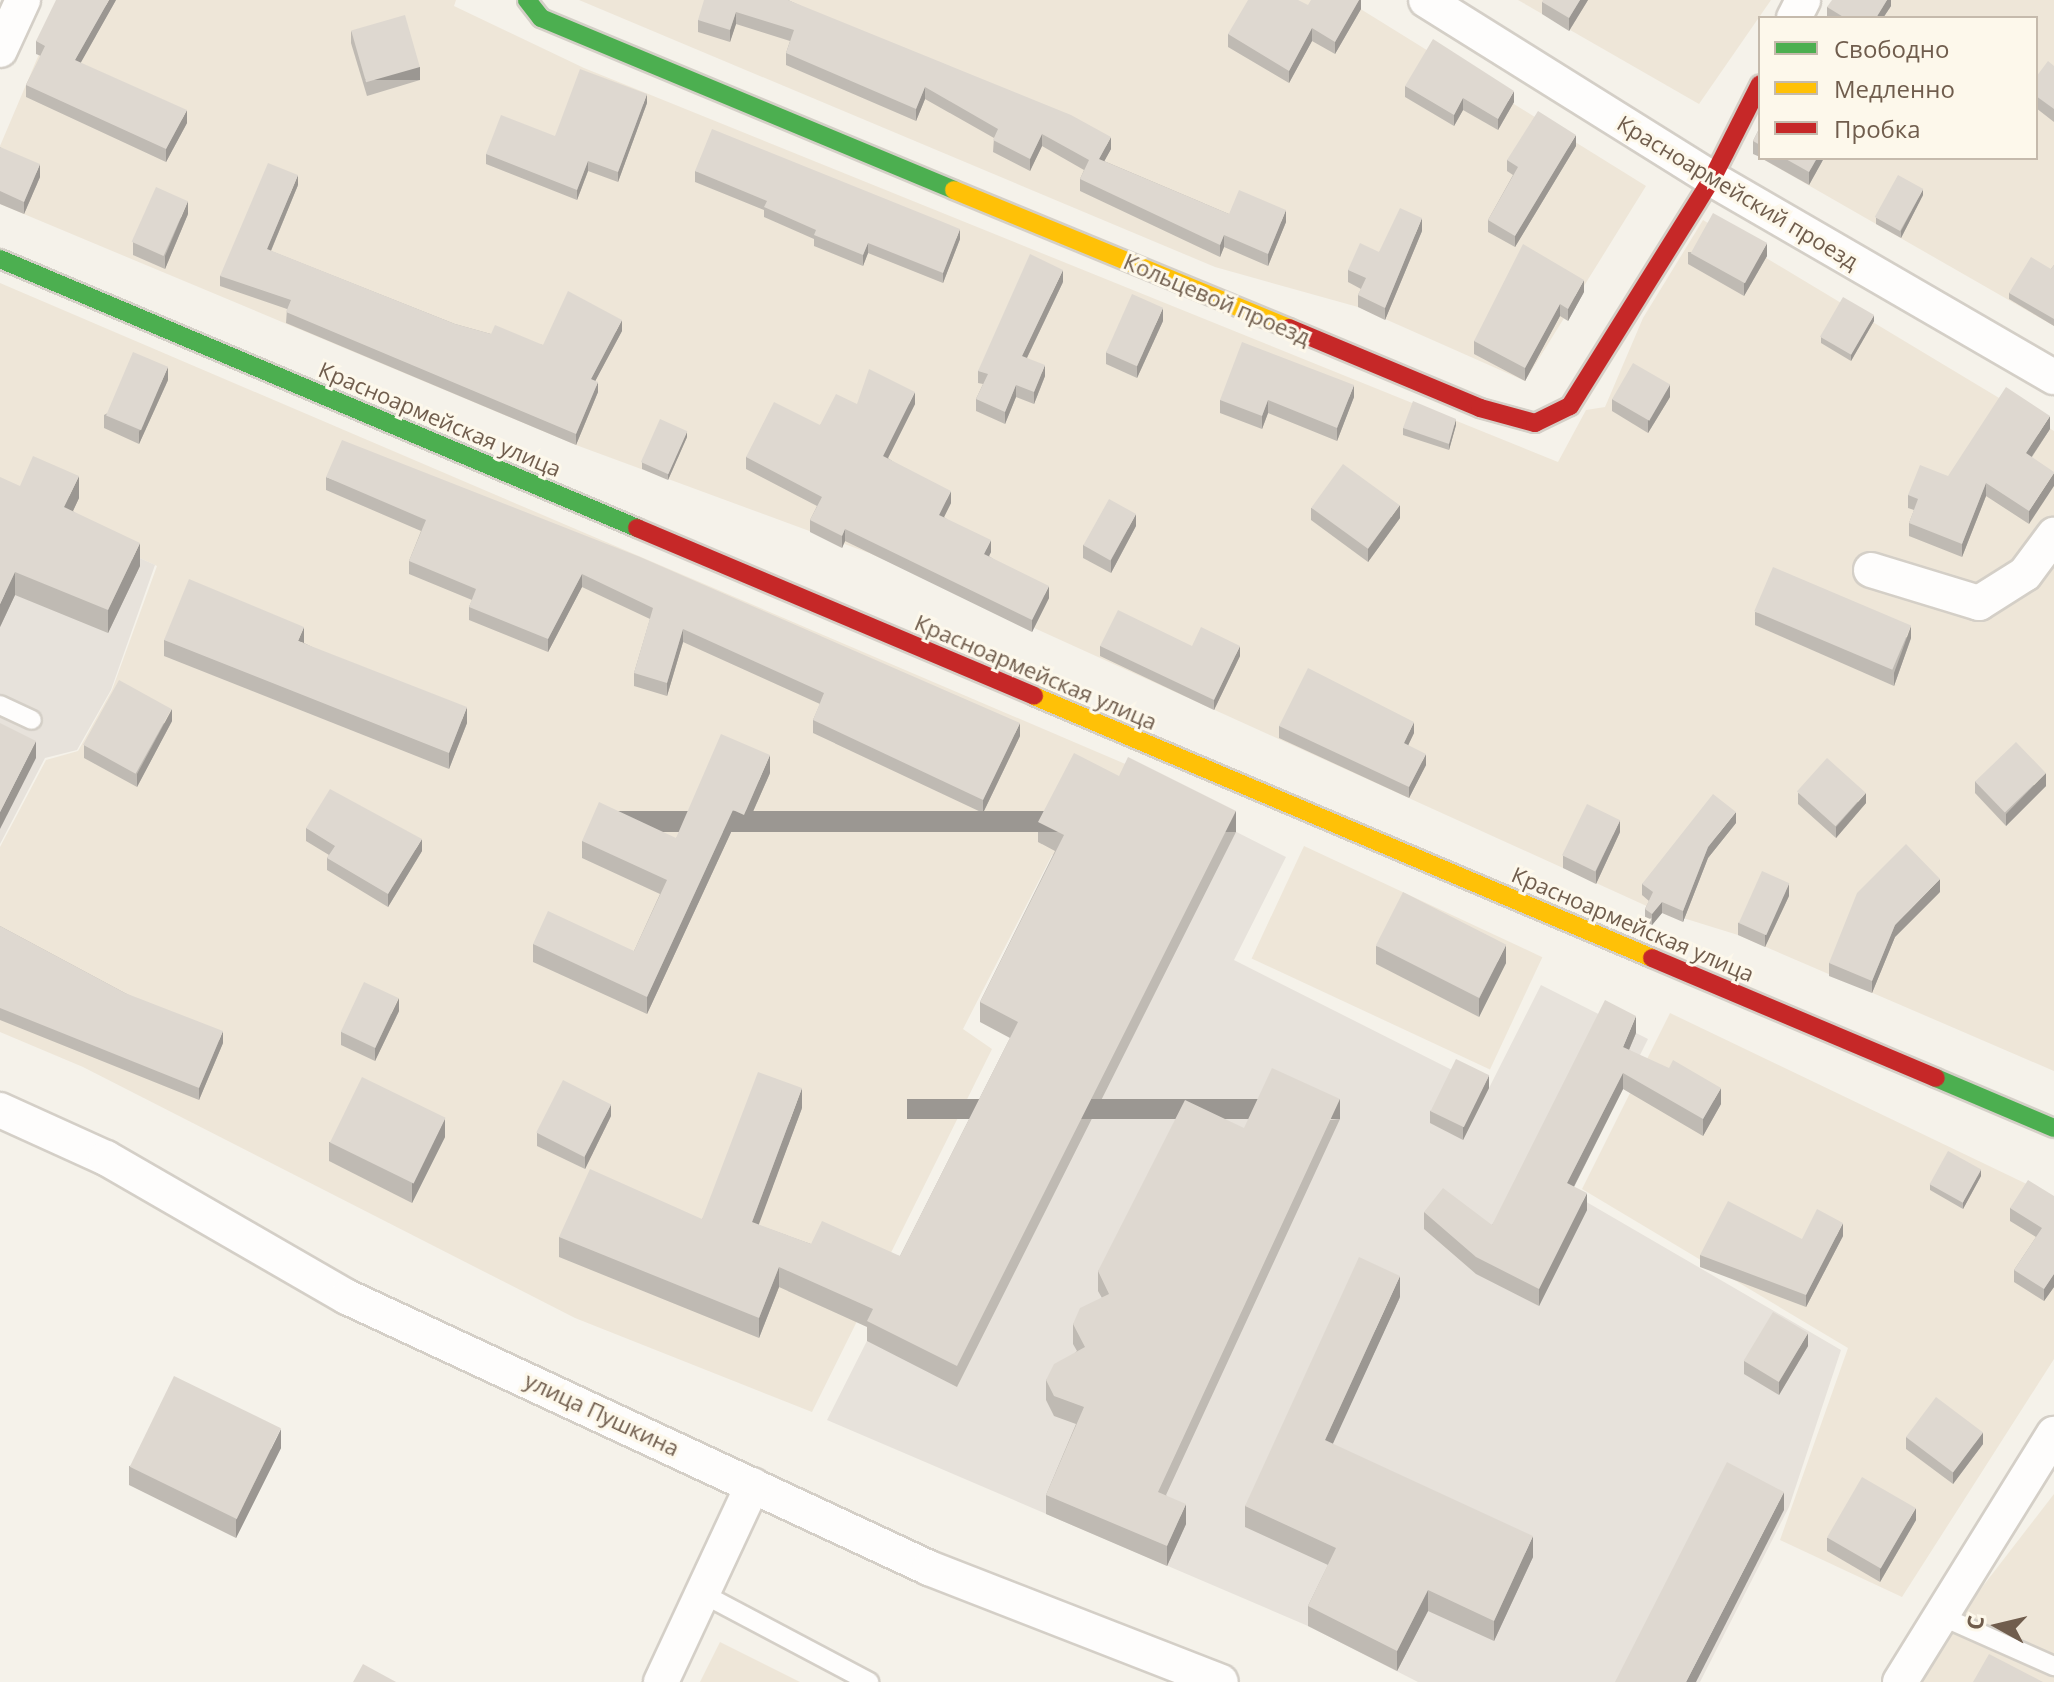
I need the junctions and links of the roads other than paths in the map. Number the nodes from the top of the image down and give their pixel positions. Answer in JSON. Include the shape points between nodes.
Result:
{"nodes":[{"id":1,"x":23,"y":0,"type":"edge"},
{"id":2,"x":527,"y":0,"type":"edge"},
{"id":3,"x":1426,"y":0,"type":"edge"},
{"id":4,"x":0,"y":50,"type":"edge"},
{"id":5,"x":1758,"y":88,"type":"edge"},
{"id":6,"x":1712,"y":179,"type":"junction"},
{"id":7,"x":0,"y":259,"type":"edge"},
{"id":8,"x":2054,"y":377,"type":"edge"},
{"id":9,"x":2054,"y":535,"type":"edge"},
{"id":10,"x":1871,"y":570,"type":"dead end"},
{"id":11,"x":0,"y":705,"type":"edge"},
{"id":12,"x":32,"y":720,"type":"dead end"},
{"id":13,"x":0,"y":1110,"type":"edge"},
{"id":14,"x":2054,"y":1128,"type":"edge"},
{"id":15,"x":2054,"y":1434,"type":"edge"},
{"id":16,"x":753,"y":1485,"type":"junction"},
{"id":17,"x":705,"y":1595,"type":"junction"},
{"id":18,"x":1941,"y":1616,"type":"junction"},
{"id":19,"x":2054,"y":1666,"type":"edge"},
{"id":20,"x":1174,"y":1673,"type":"edge"},
{"id":21,"x":661,"y":1682,"type":"edge"},
{"id":22,"x":869,"y":1682,"type":"edge"},
{"id":23,"x":1221,"y":1682,"type":"edge"},
{"id":24,"x":1900,"y":1682,"type":"edge"}],
"edges":[{"from":1,"to":4,"type":"street"},
{"from":2,"to":6,"type":"street","name":"Кольцевой проезд","via":[[556,24],[1480,408],[1535,423],[1570,406]]},
{"from":3,"to":6,"type":"street","name":"Красноармейский проезд"},
{"from":5,"to":6,"type":"street","name":"Кольцевой проезд"},
{"from":6,"to":8,"type":"street","name":"Красноармейский проезд"},
{"from":7,"to":14,"type":"street","name":"Красноармейская улица"},
{"from":9,"to":10,"type":"street","via":[[2025,574],[1979,603]]},
{"from":11,"to":12,"type":"lane"},
{"from":13,"to":16,"type":"street","name":"улица Пушкина","via":[[106,1158],[347,1297]]},
{"from":15,"to":18,"type":"street"},
{"from":16,"to":17,"type":"street"},
{"from":16,"to":20,"type":"street","name":"улица Пушкина","via":[[929,1568]]},
{"from":17,"to":21,"type":"street"},
{"from":17,"to":22,"type":"lane"},
{"from":18,"to":19,"type":"lane"},
{"from":18,"to":24,"type":"street"},
{"from":20,"to":23,"type":"street","name":"улица Пушкина"}]}
